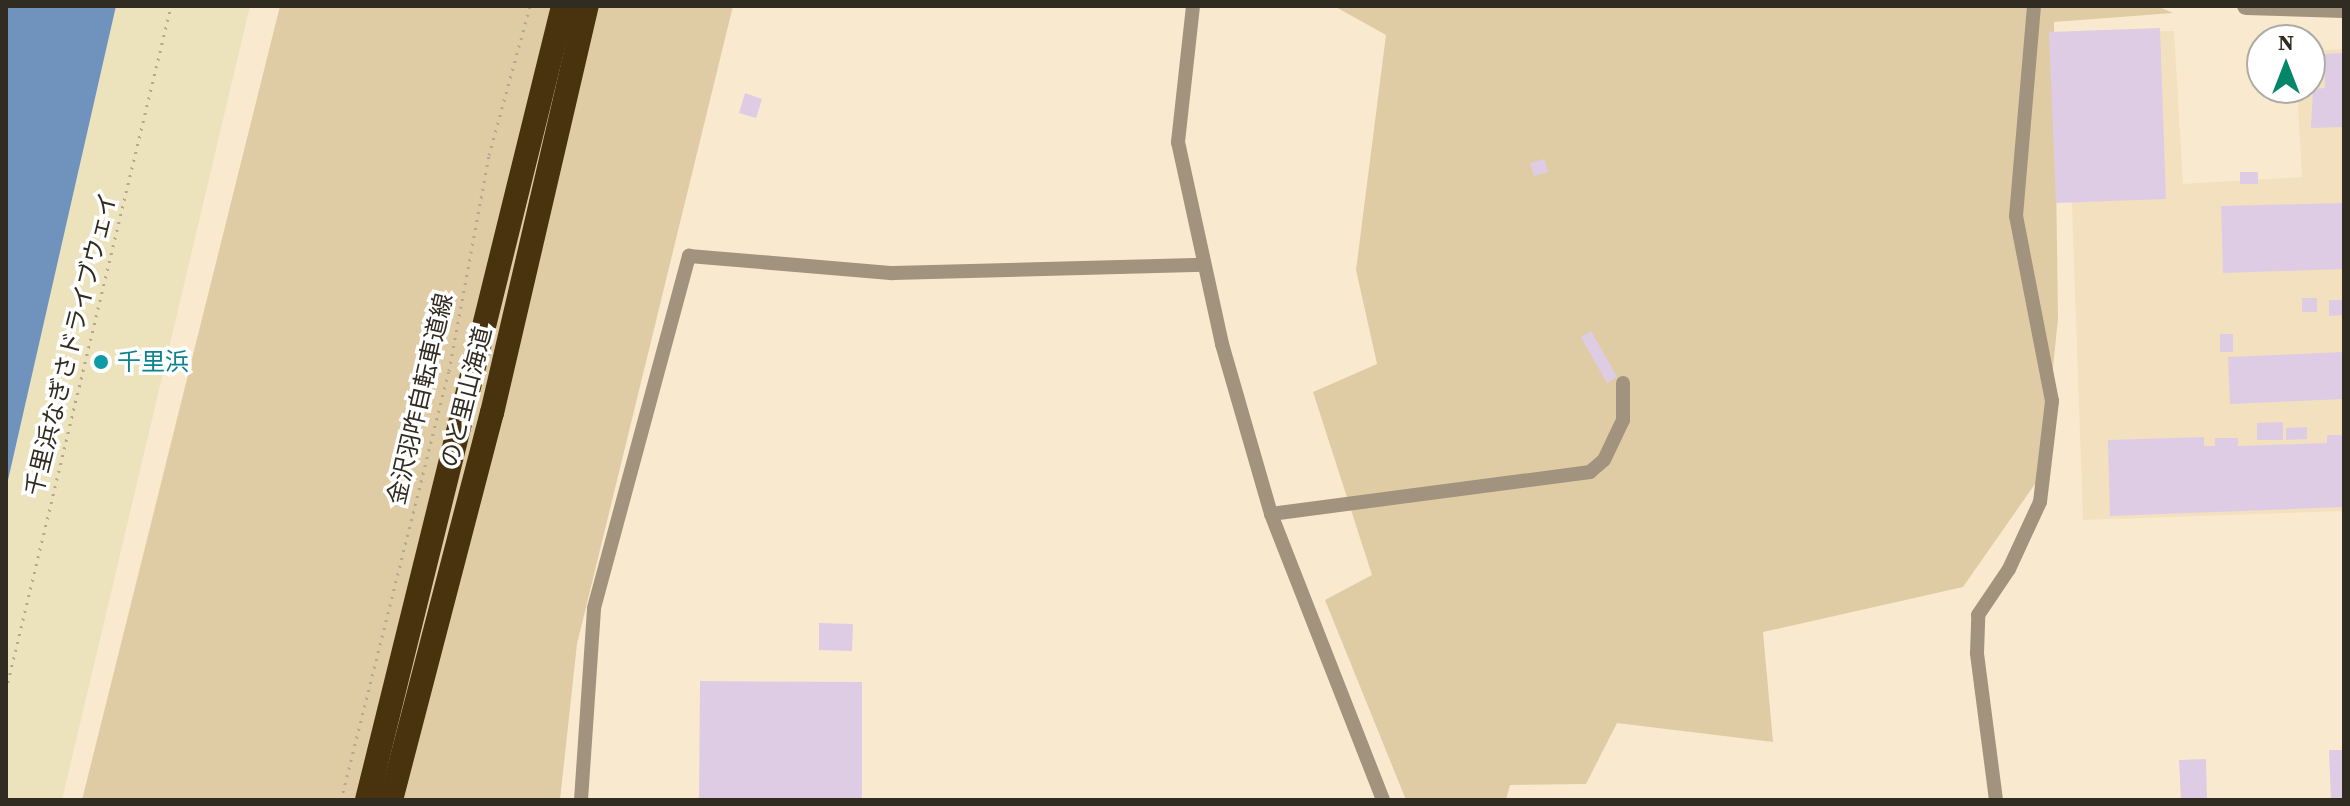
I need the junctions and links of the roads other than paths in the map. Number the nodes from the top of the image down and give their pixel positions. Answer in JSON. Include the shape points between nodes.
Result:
{"nodes":[{"id":1,"x":563,"y":6,"type":"edge"},
{"id":2,"x":587,"y":6,"type":"edge"},
{"id":3,"x":1193,"y":6,"type":"edge"},
{"id":4,"x":2034,"y":6,"type":"edge"},
{"id":5,"x":2246,"y":6,"type":"edge"},
{"id":6,"x":2344,"y":9,"type":"edge"},
{"id":7,"x":1204,"y":265,"type":"junction"},
{"id":8,"x":1623,"y":383,"type":"dead end"},
{"id":9,"x":1271,"y":514,"type":"junction"},
{"id":10,"x":367,"y":800,"type":"edge"},
{"id":11,"x":391,"y":800,"type":"edge"},
{"id":12,"x":581,"y":800,"type":"edge"},
{"id":13,"x":1383,"y":800,"type":"edge"},
{"id":14,"x":1996,"y":800,"type":"edge"}],
"edges":[{"from":1,"to":10,"type":"highway","name":"のと里山海道"},
{"from":2,"to":11,"type":"highway","name":"のと里山海道","via":[[492,413]]},
{"from":3,"to":7,"type":"street","via":[[1178,142]]},
{"from":4,"to":14,"type":"street","via":[[2016,216],[2052,401],[2040,502],[2009,569],[1978,615],[1977,653]]},
{"from":5,"to":6,"type":"street"},
{"from":7,"to":9,"type":"street"},
{"from":7,"to":12,"type":"street","via":[[893,273],[689,256],[594,608]]},
{"from":8,"to":9,"type":"street","via":[[1623,420],[1604,460],[1590,472]]},
{"from":9,"to":13,"type":"street"}]}
